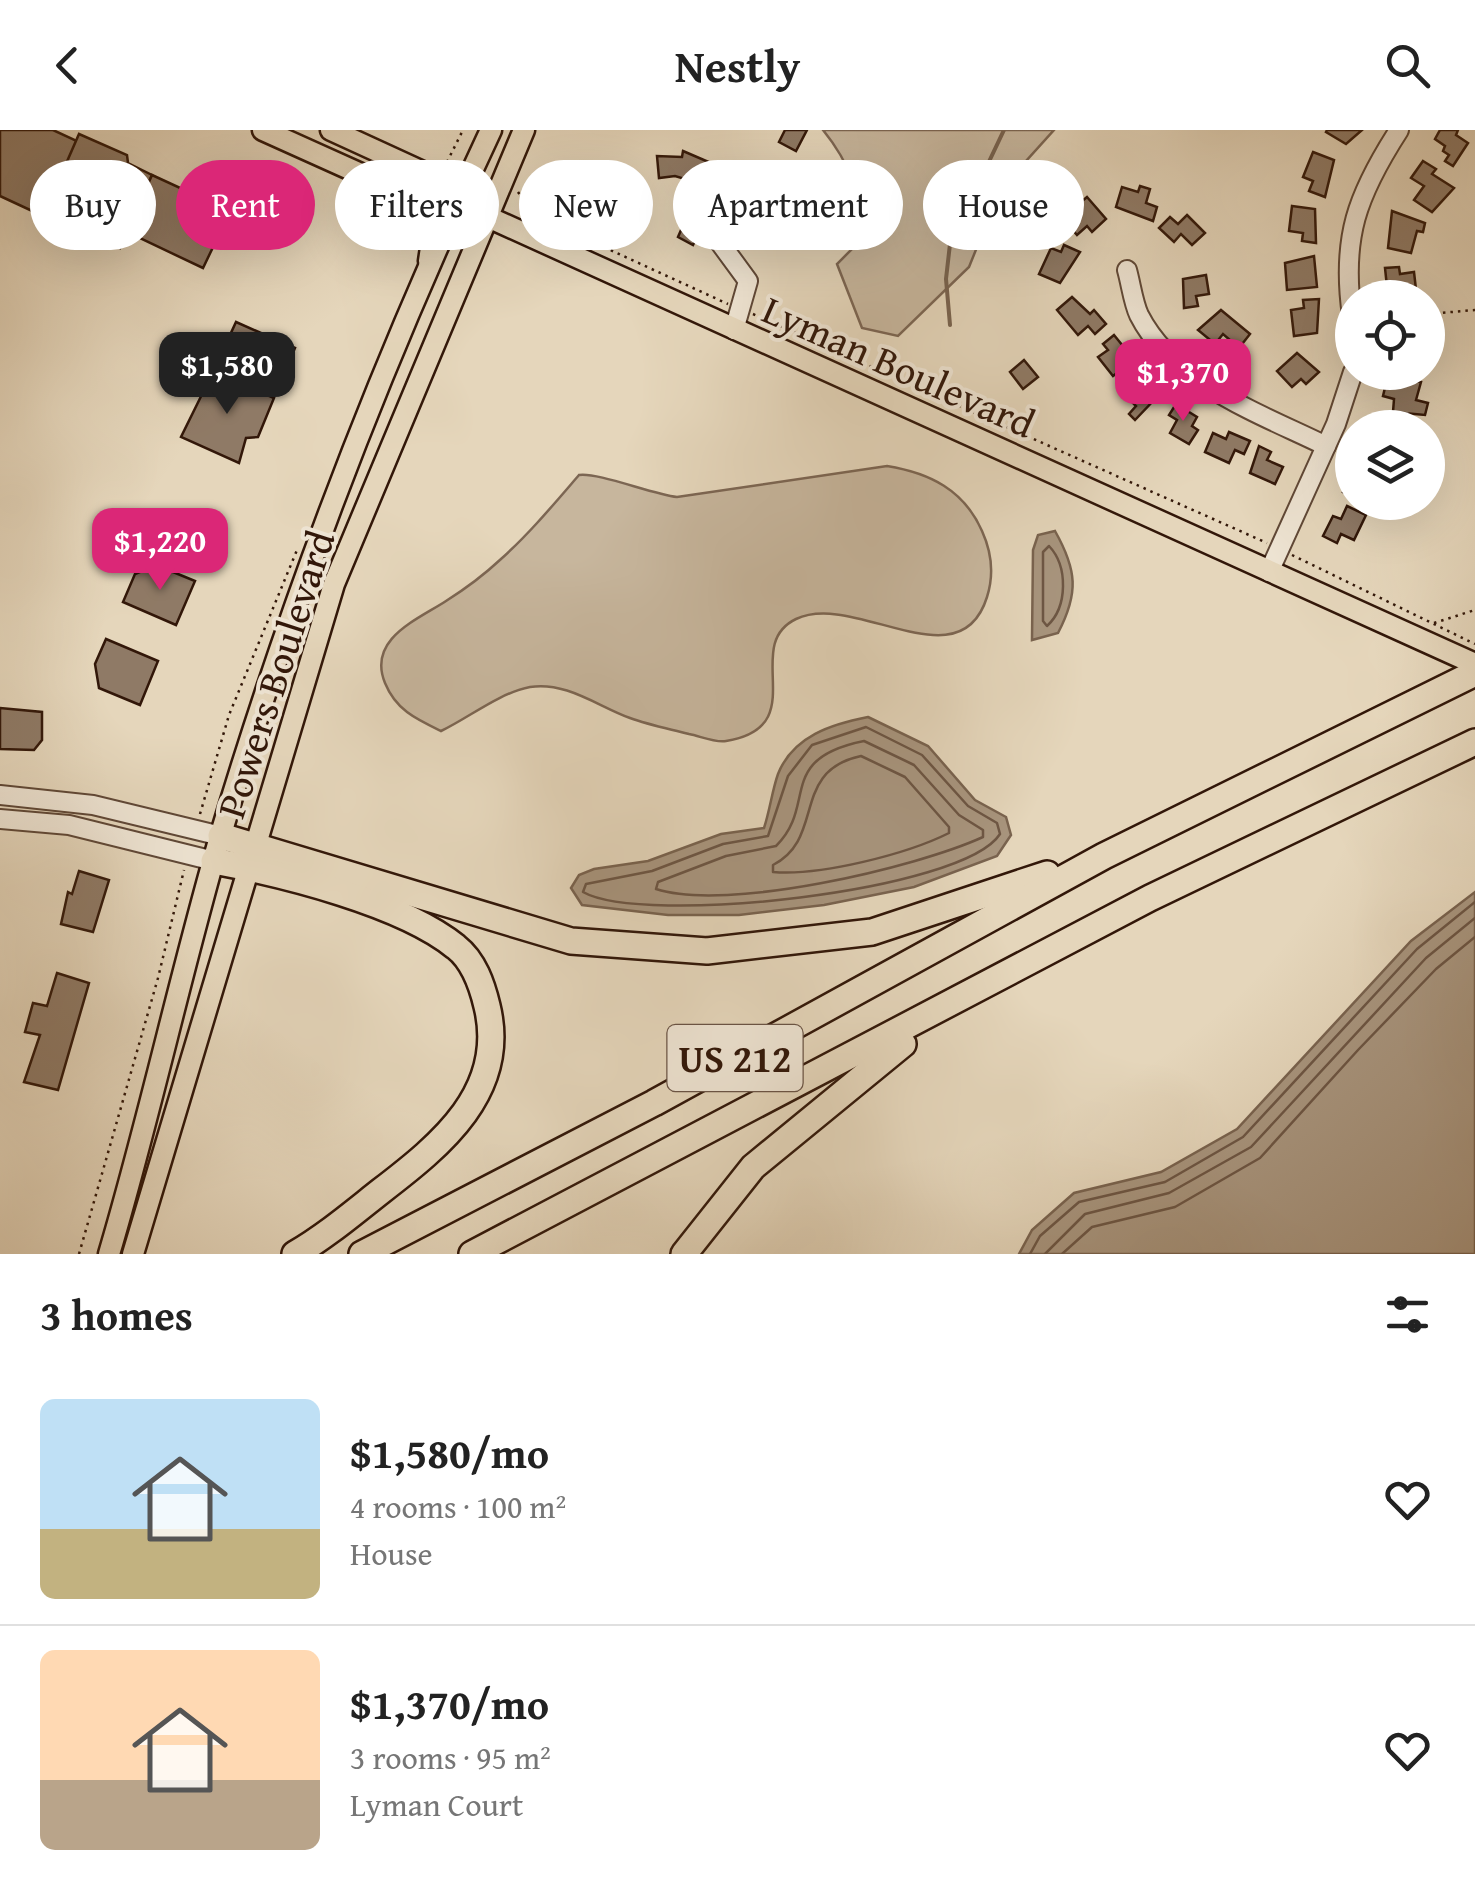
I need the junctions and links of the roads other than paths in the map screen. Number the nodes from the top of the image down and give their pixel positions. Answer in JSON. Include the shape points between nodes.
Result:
{"nodes":[{"id":1,"x":264,"y":130,"type":"edge"},
{"id":2,"x":331,"y":130,"type":"edge"},
{"id":3,"x":491,"y":130,"type":"edge"},
{"id":4,"x":524,"y":130,"type":"edge"},
{"id":5,"x":1399,"y":130,"type":"edge"},
{"id":6,"x":397,"y":160,"type":"edge"},
{"id":7,"x":478,"y":160,"type":"edge"},
{"id":8,"x":335,"y":163,"type":"edge"},
{"id":9,"x":499,"y":190,"type":"edge"},
{"id":10,"x":499,"y":221,"type":"edge"},
{"id":11,"x":430,"y":250,"type":"edge"},
{"id":12,"x":438,"y":250,"type":"edge"},
{"id":13,"x":474,"y":250,"type":"edge"},
{"id":14,"x":726,"y":250,"type":"edge"},
{"id":15,"x":1127,"y":270,"type":"dead end"},
{"id":16,"x":1347,"y":280,"type":"edge"},
{"id":17,"x":422,"y":288,"type":"junction"},
{"id":18,"x":734,"y":330,"type":"junction"},
{"id":19,"x":1346,"y":390,"type":"edge"},
{"id":20,"x":1326,"y":446,"type":"junction"},
{"id":21,"x":1269,"y":572,"type":"junction"},
{"id":22,"x":1475,"y":664,"type":"edge"},
{"id":23,"x":1475,"y":673,"type":"edge"},
{"id":24,"x":1475,"y":742,"type":"edge"},
{"id":25,"x":0,"y":796,"type":"edge"},
{"id":26,"x":0,"y":820,"type":"edge"},
{"id":27,"x":217,"y":848,"type":"junction"},
{"id":28,"x":1104,"y":856,"type":"junction"},
{"id":29,"x":253,"y":858,"type":"junction"},
{"id":30,"x":1150,"y":898,"type":"junction"},
{"id":31,"x":109,"y":1254,"type":"edge"},
{"id":32,"x":133,"y":1254,"type":"edge"},
{"id":33,"x":295,"y":1254,"type":"edge"},
{"id":34,"x":362,"y":1254,"type":"edge"},
{"id":35,"x":472,"y":1254,"type":"edge"},
{"id":36,"x":684,"y":1254,"type":"edge"}],
"edges":[{"from":1,"to":8,"type":"main road","name":"Lyman Boulevard"},
{"from":2,"to":6,"type":"main road","name":"Lyman Boulevard"},
{"from":3,"to":7,"type":"main road","name":"Powers Boulevard"},
{"from":4,"to":9,"type":"main road","name":"Powers Boulevard"},
{"from":5,"to":16,"type":"street","via":[[1359,200],[1349,232]]},
{"from":10,"to":18,"type":"main road","name":"Lyman Boulevard"},
{"from":11,"to":17,"type":"main road"},
{"from":12,"to":17,"type":"main road","name":"Powers Boulevard"},
{"from":13,"to":29,"type":"main road","name":"Powers Boulevard","via":[[334,584]]},
{"from":14,"to":18,"type":"street","via":[[748,288]]},
{"from":15,"to":20,"type":"street","via":[[1138,313],[1172,358],[1200,380]]},
{"from":17,"to":27,"type":"main road","name":"Powers Boulevard","via":[[366,416]]},
{"from":18,"to":21,"type":"main road","name":"Lyman Boulevard"},
{"from":19,"to":20,"type":"street"},
{"from":20,"to":21,"type":"street"},
{"from":21,"to":22,"type":"main road","name":"Lyman Boulevard","via":[[1431,633]]},
{"from":23,"to":28,"type":"highway","number":"US 212"},
{"from":24,"to":30,"type":"highway","number":"US 212"},
{"from":25,"to":27,"type":"street","via":[[93,805]]},
{"from":26,"to":27,"type":"street"},
{"from":27,"to":29,"type":"highway"},
{"from":27,"to":31,"type":"main road","name":"Powers Boulevard"},
{"from":28,"to":29,"type":"highway","via":[[872,932],[708,951],[572,941]]},
{"from":28,"to":34,"type":"highway","number":"US 212"},
{"from":29,"to":32,"type":"main road","name":"Powers Boulevard"},
{"from":29,"to":33,"type":"highway","via":[[420,922],[460,949],[480,981],[489,1016],[489,1056],[460,1124],[425,1158]]},
{"from":30,"to":35,"type":"highway","number":"US 212"},
{"from":30,"to":36,"type":"highway","via":[[885,1055],[753,1167]]}]}
